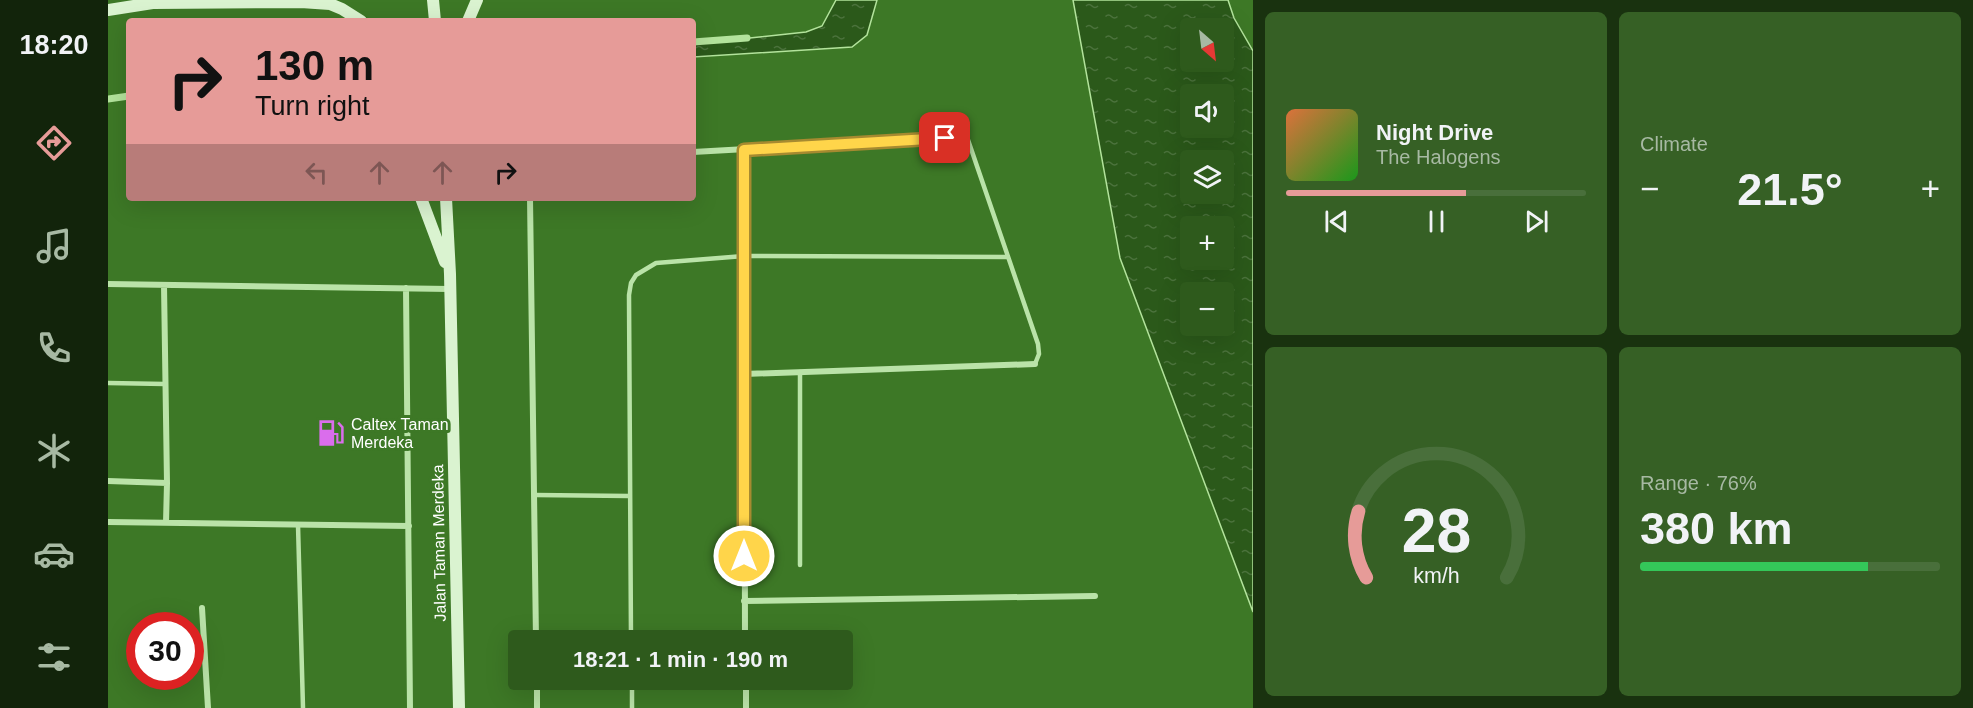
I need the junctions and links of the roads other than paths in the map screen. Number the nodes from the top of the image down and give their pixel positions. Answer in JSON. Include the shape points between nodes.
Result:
{"nodes":[{"id":1,"x":172,"y":0,"type":"edge"},
{"id":2,"x":433,"y":0,"type":"edge"},
{"id":3,"x":477,"y":0,"type":"edge"},
{"id":4,"x":153,"y":3,"type":"junction"},
{"id":5,"x":108,"y":10,"type":"edge"},
{"id":6,"x":356,"y":18,"type":"edge"},
{"id":7,"x":435,"y":18,"type":"edge"},
{"id":8,"x":469,"y":18,"type":"edge"},
{"id":9,"x":967,"y":137,"type":"joint"},
{"id":10,"x":744,"y":150,"type":"junction"},
{"id":11,"x":696,"y":152,"type":"edge"},
{"id":12,"x":422,"y":201,"type":"edge"},
{"id":13,"x":446,"y":201,"type":"edge"},
{"id":14,"x":454,"y":201,"type":"edge"},
{"id":15,"x":530,"y":201,"type":"edge"},
{"id":16,"x":744,"y":256,"type":"junction"},
{"id":17,"x":1007,"y":257,"type":"junction"},
{"id":18,"x":450,"y":274,"type":"junction"},
{"id":19,"x":108,"y":284,"type":"edge"},
{"id":20,"x":164,"y":285,"type":"junction"},
{"id":21,"x":406,"y":288,"type":"junction"},
{"id":22,"x":450,"y":289,"type":"junction"},
{"id":23,"x":1035,"y":364,"type":"joint"},
{"id":24,"x":800,"y":372,"type":"junction"},
{"id":25,"x":744,"y":374,"type":"junction"},
{"id":26,"x":108,"y":383,"type":"edge"},
{"id":27,"x":165,"y":384,"type":"junction"},
{"id":28,"x":108,"y":481,"type":"edge"},
{"id":29,"x":167,"y":483,"type":"junction"},
{"id":30,"x":535,"y":495,"type":"junction"},
{"id":31,"x":629,"y":496,"type":"junction"},
{"id":32,"x":108,"y":522,"type":"edge"},
{"id":33,"x":166,"y":523,"type":"junction"},
{"id":34,"x":298,"y":525,"type":"junction"},
{"id":35,"x":409,"y":526,"type":"junction"},
{"id":36,"x":800,"y":565,"type":"dead end"},
{"id":37,"x":1095,"y":596,"type":"dead end"},
{"id":38,"x":744,"y":602,"type":"junction"},
{"id":39,"x":202,"y":608,"type":"dead end"},
{"id":40,"x":537,"y":630,"type":"edge"},
{"id":41,"x":631,"y":630,"type":"edge"},
{"id":42,"x":745,"y":630,"type":"edge"},
{"id":43,"x":537,"y":690,"type":"edge"},
{"id":44,"x":632,"y":690,"type":"edge"},
{"id":45,"x":746,"y":690,"type":"edge"},
{"id":46,"x":208,"y":708,"type":"edge"},
{"id":47,"x":303,"y":708,"type":"edge"},
{"id":48,"x":410,"y":708,"type":"edge"},
{"id":49,"x":459,"y":708,"type":"edge"},
{"id":50,"x":537,"y":708,"type":"edge"},
{"id":51,"x":632,"y":708,"type":"edge"},
{"id":52,"x":746,"y":708,"type":"edge"}],
"edges":[{"from":1,"to":4,"type":"main road"},
{"from":2,"to":7,"type":"main road"},
{"from":3,"to":8,"type":"main road"},
{"from":4,"to":5,"type":"main road"},
{"from":4,"to":6,"type":"main road","via":[[330,4]]},
{"from":9,"to":10,"type":"street"},
{"from":9,"to":17,"type":"lane"},
{"from":10,"to":11,"type":"street"},
{"from":10,"to":16,"type":"street"},
{"from":12,"to":18,"type":"main road"},
{"from":13,"to":18,"type":"main road","name":"Jalan Taman Merdeka"},
{"from":14,"to":18,"type":"main road"},
{"from":15,"to":30,"type":"street"},
{"from":16,"to":17,"type":"lane"},
{"from":16,"to":25,"type":"street"},
{"from":16,"to":31,"type":"lane","via":[[656,263],[636,275],[631,283]]},
{"from":17,"to":23,"type":"lane","via":[[1038,344]]},
{"from":18,"to":22,"type":"main road","name":"Jalan Taman Merdeka"},
{"from":19,"to":20,"type":"street"},
{"from":20,"to":21,"type":"street"},
{"from":20,"to":27,"type":"street"},
{"from":21,"to":22,"type":"street"},
{"from":21,"to":35,"type":"street"},
{"from":22,"to":49,"type":"main road","name":"Jalan Taman Merdeka"},
{"from":23,"to":24,"type":"street"},
{"from":24,"to":25,"type":"street"},
{"from":24,"to":36,"type":"lane"},
{"from":25,"to":38,"type":"street"},
{"from":26,"to":27,"type":"lane"},
{"from":27,"to":29,"type":"street"},
{"from":28,"to":29,"type":"street"},
{"from":29,"to":33,"type":"street"},
{"from":30,"to":31,"type":"lane"},
{"from":30,"to":40,"type":"street"},
{"from":31,"to":41,"type":"lane"},
{"from":32,"to":33,"type":"street"},
{"from":33,"to":34,"type":"street"},
{"from":34,"to":35,"type":"street"},
{"from":34,"to":47,"type":"lane"},
{"from":35,"to":48,"type":"street"},
{"from":37,"to":38,"type":"street"},
{"from":38,"to":42,"type":"street"},
{"from":39,"to":46,"type":"street"},
{"from":43,"to":50,"type":"street"},
{"from":44,"to":51,"type":"lane"},
{"from":45,"to":52,"type":"street"}]}
